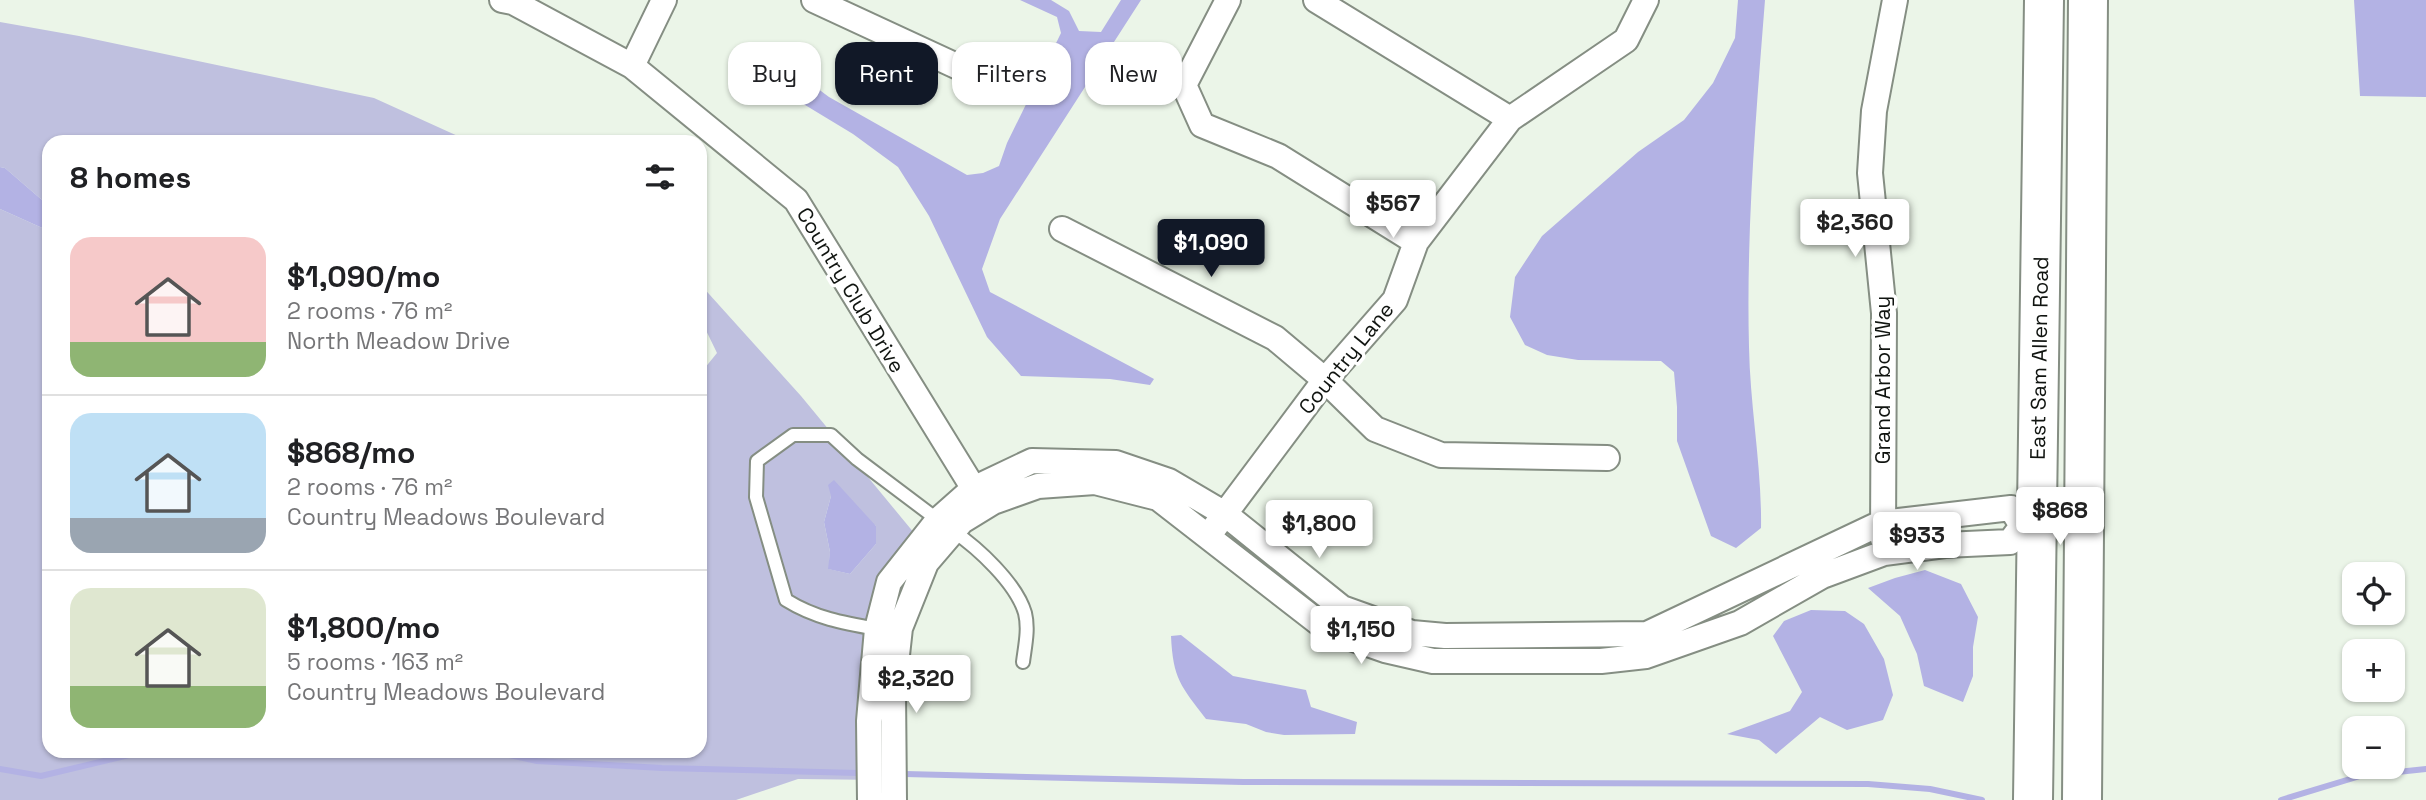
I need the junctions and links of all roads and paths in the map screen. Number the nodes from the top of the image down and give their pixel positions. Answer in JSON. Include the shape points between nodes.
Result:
{"nodes":[{"id":1,"x":502,"y":0,"type":"edge"},
{"id":2,"x":664,"y":0,"type":"edge"},
{"id":3,"x":814,"y":0,"type":"edge"},
{"id":4,"x":1228,"y":0,"type":"edge"},
{"id":5,"x":1316,"y":0,"type":"edge"},
{"id":6,"x":1646,"y":0,"type":"edge"},
{"id":7,"x":1895,"y":0,"type":"edge"},
{"id":8,"x":2044,"y":0,"type":"edge"},
{"id":9,"x":2088,"y":0,"type":"edge"},
{"id":10,"x":952,"y":64,"type":"edge"},
{"id":11,"x":632,"y":66,"type":"junction"},
{"id":12,"x":1510,"y":118,"type":"junction"},
{"id":13,"x":1062,"y":229,"type":"dead end"},
{"id":14,"x":1416,"y":242,"type":"junction"},
{"id":15,"x":1325,"y":380,"type":"junction"},
{"id":16,"x":1607,"y":458,"type":"dead end"},
{"id":17,"x":979,"y":498,"type":"junction"},
{"id":18,"x":1225,"y":514,"type":"junction"},
{"id":19,"x":1942,"y":517,"type":"junction"},
{"id":20,"x":1881,"y":523,"type":"junction"},
{"id":21,"x":2084,"y":524,"type":"junction"},
{"id":22,"x":945,"y":525,"type":"junction"},
{"id":23,"x":2029,"y":525,"type":"junction"},
{"id":24,"x":1208,"y":535,"type":"junction"},
{"id":25,"x":1945,"y":545,"type":"junction"},
{"id":26,"x":1884,"y":553,"type":"junction"},
{"id":27,"x":1818,"y":566,"type":"junction"},
{"id":28,"x":1782,"y":585,"type":"junction"},
{"id":29,"x":889,"y":628,"type":"junction"},
{"id":30,"x":1519,"y":635,"type":"junction"},
{"id":31,"x":1518,"y":661,"type":"junction"},
{"id":32,"x":1023,"y":662,"type":"dead end"},
{"id":33,"x":881,"y":720,"type":"junction"},
{"id":34,"x":870,"y":800,"type":"edge"},
{"id":35,"x":894,"y":800,"type":"edge"},
{"id":36,"x":2034,"y":800,"type":"edge"},
{"id":37,"x":2081,"y":800,"type":"edge"}],
"edges":[{"from":1,"to":11,"type":"street","name":"Country Club Drive"},
{"from":2,"to":11,"type":"street"},
{"from":3,"to":10,"type":"street"},
{"from":4,"to":14,"type":"street","via":[[1184,85],[1202,125],[1278,156]]},
{"from":5,"to":12,"type":"street"},
{"from":6,"to":12,"type":"street","name":"Country Lane","via":[[1626,40]]},
{"from":7,"to":20,"type":"street","name":"Grand Arbor Way","via":[[1874,111],[1870,173],[1884,313]]},
{"from":8,"to":23,"type":"main road","name":"East Sam Allen Road"},
{"from":9,"to":21,"type":"main road"},
{"from":11,"to":17,"type":"street","name":"Country Club Drive","via":[[796,200]]},
{"from":12,"to":14,"type":"street","name":"Country Lane"},
{"from":13,"to":15,"type":"street","via":[[1275,338]]},
{"from":14,"to":15,"type":"street","name":"Country Lane","via":[[1395,300]]},
{"from":15,"to":16,"type":"street","via":[[1375,429],[1441,455]]},
{"from":15,"to":18,"type":"street","name":"Country Lane"},
{"from":17,"to":18,"type":"street","via":[[1032,461],[1116,463],[1169,481]]},
{"from":17,"to":22,"type":"street"},
{"from":17,"to":24,"type":"street","via":[[1038,486],[1095,482],[1158,498]]},
{"from":18,"to":24,"type":"street","name":"Country Lane"},
{"from":18,"to":30,"type":"street","via":[[1342,608],[1412,633]]},
{"from":19,"to":20,"type":"street"},
{"from":19,"to":23,"type":"street","via":[[2011,508]]},
{"from":19,"to":25,"type":"street"},
{"from":20,"to":26,"type":"street","name":"Grand Arbor Way"},
{"from":20,"to":27,"type":"street"},
{"from":21,"to":23,"type":"street"},
{"from":21,"to":37,"type":"main road"},
{"from":22,"to":29,"type":"street","via":[[889,582]]},
{"from":22,"to":29,"type":"lane","via":[[831,435],[793,435],[757,461],[756,497],[786,600],[832,621]]},
{"from":22,"to":32,"type":"lane","via":[[974,546],[1013,590],[1025,612]]},
{"from":23,"to":25,"type":"street","via":[[2010,542]]},
{"from":23,"to":36,"type":"main road","name":"East Sam Allen Road"},
{"from":24,"to":31,"type":"street","via":[[1328,630],[1433,661]]},
{"from":25,"to":26,"type":"street"},
{"from":26,"to":27,"type":"street"},
{"from":27,"to":28,"type":"street"},
{"from":28,"to":30,"type":"street","via":[[1647,635]]},
{"from":28,"to":31,"type":"street","via":[[1740,623],[1646,656],[1601,662]]},
{"from":29,"to":33,"type":"street"},
{"from":30,"to":31,"type":"street"},
{"from":33,"to":34,"type":"street"},
{"from":33,"to":35,"type":"street"}]}
